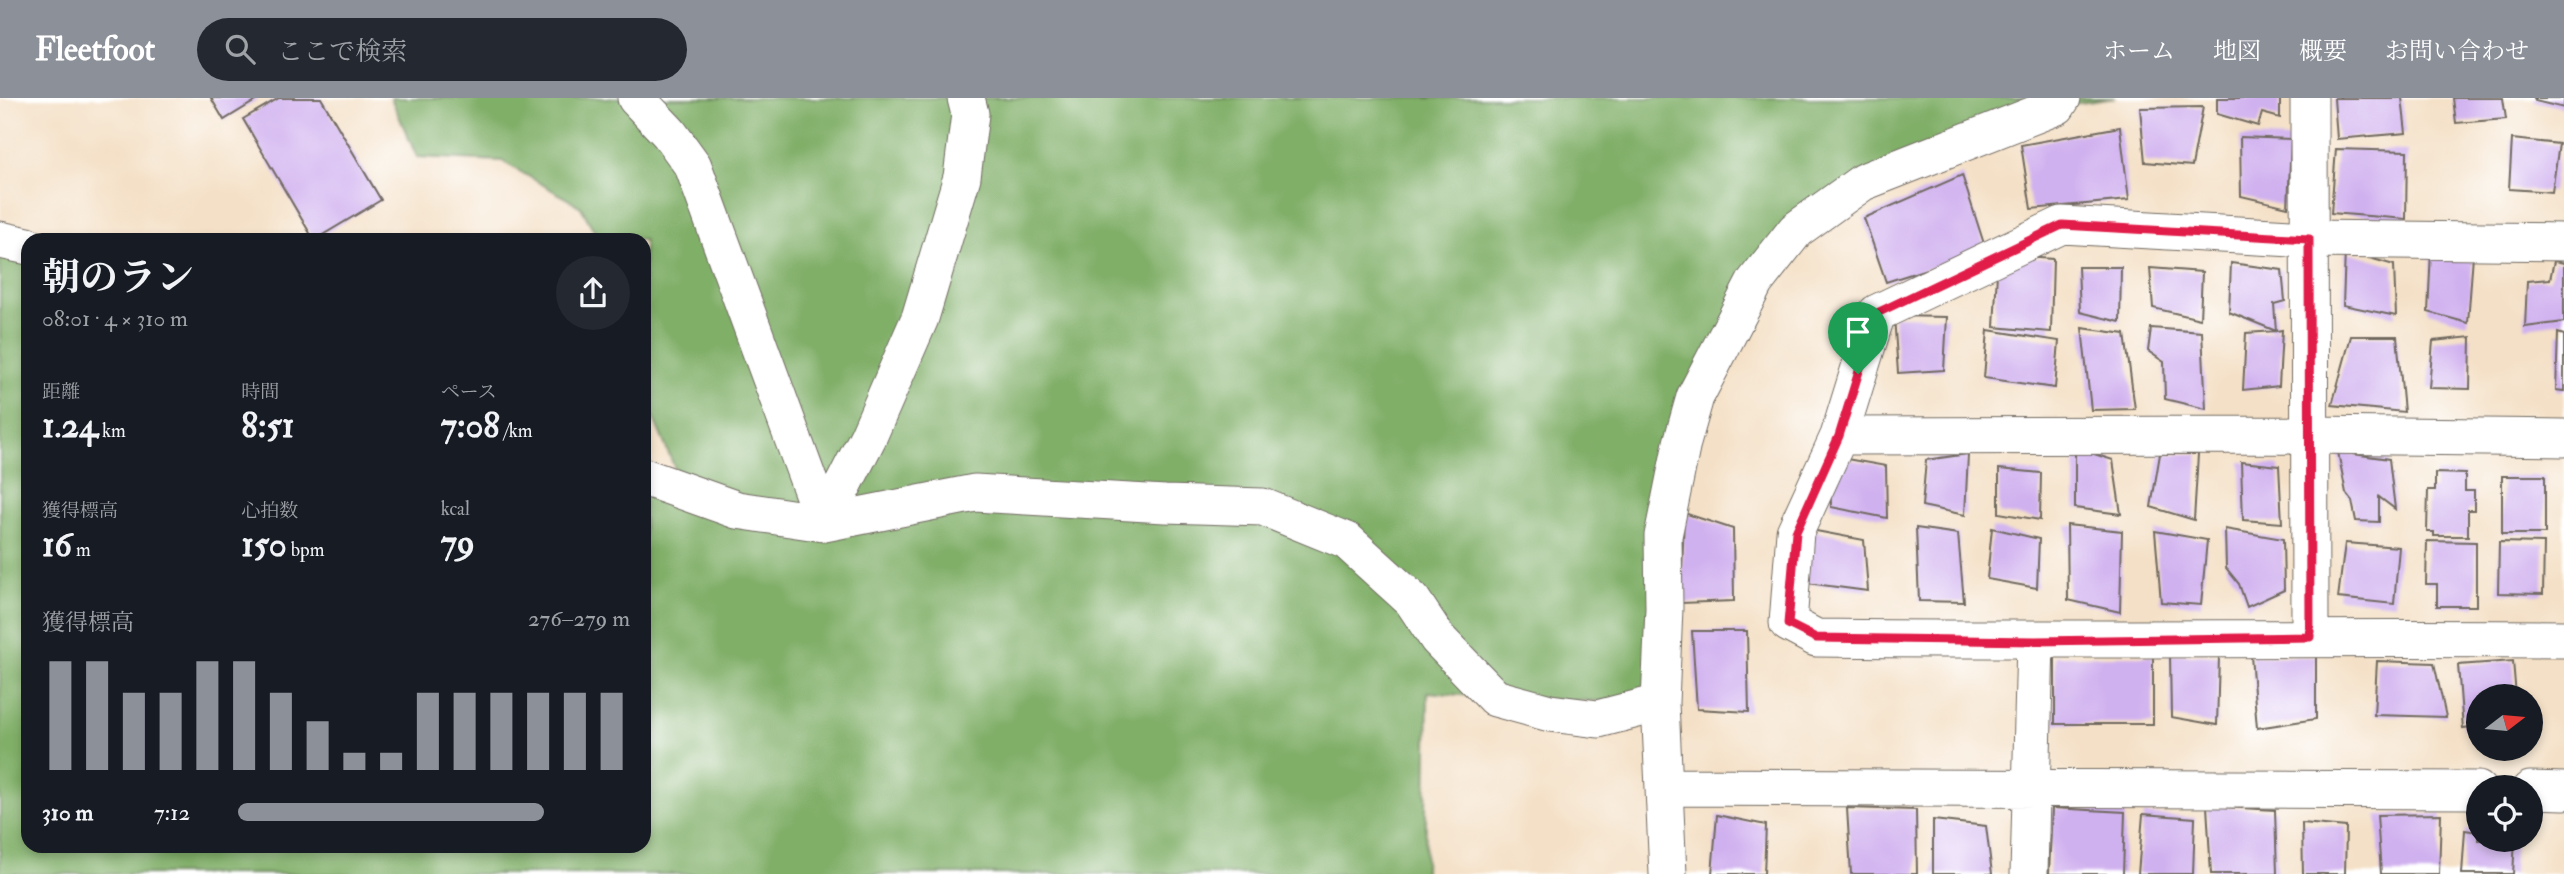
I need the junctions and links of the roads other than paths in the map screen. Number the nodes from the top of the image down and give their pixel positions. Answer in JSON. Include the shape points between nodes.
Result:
{"nodes":[{"id":1,"x":636,"y":98,"type":"edge"},
{"id":2,"x":966,"y":98,"type":"edge"},
{"id":3,"x":2062,"y":98,"type":"edge"},
{"id":4,"x":2309,"y":98,"type":"edge"},
{"id":5,"x":2309,"y":239,"type":"junction"},
{"id":6,"x":0,"y":240,"type":"edge"},
{"id":7,"x":2564,"y":242,"type":"edge"},
{"id":8,"x":21,"y":244,"type":"edge"},
{"id":9,"x":2309,"y":435,"type":"junction"},
{"id":10,"x":1839,"y":436,"type":"junction"},
{"id":11,"x":2564,"y":438,"type":"edge"},
{"id":12,"x":651,"y":479,"type":"edge"},
{"id":13,"x":824,"y":523,"type":"junction"},
{"id":14,"x":2310,"y":637,"type":"junction"},
{"id":15,"x":2564,"y":639,"type":"edge"},
{"id":16,"x":2035,"y":641,"type":"junction"},
{"id":17,"x":1660,"y":703,"type":"junction"},
{"id":18,"x":1664,"y":787,"type":"junction"},
{"id":19,"x":2032,"y":789,"type":"junction"},
{"id":20,"x":2466,"y":790,"type":"edge"},
{"id":21,"x":2543,"y":790,"type":"edge"},
{"id":22,"x":2564,"y":791,"type":"edge"},
{"id":23,"x":1668,"y":874,"type":"edge"},
{"id":24,"x":2029,"y":874,"type":"edge"}],
"edges":[{"from":1,"to":13,"type":"street","via":[[692,166]]},
{"from":2,"to":13,"type":"street","via":[[970,114],[962,177],[920,318]]},
{"from":3,"to":17,"type":"street","via":[[2057,106],[1863,182],[1796,230],[1755,282],[1695,397],[1682,443],[1663,536]]},
{"from":4,"to":5,"type":"street"},
{"from":5,"to":7,"type":"street"},
{"from":5,"to":9,"type":"street"},
{"from":5,"to":10,"type":"street","via":[[2062,225],[1877,313]]},
{"from":6,"to":8,"type":"street"},
{"from":9,"to":10,"type":"street"},
{"from":9,"to":11,"type":"street"},
{"from":9,"to":14,"type":"street"},
{"from":10,"to":16,"type":"street","via":[[1796,532],[1788,624],[1816,638]]},
{"from":12,"to":13,"type":"street","via":[[737,510]]},
{"from":13,"to":17,"type":"street","via":[[975,493],[1263,507],[1347,541],[1412,600],[1438,639],[1495,698],[1598,719]]},
{"from":14,"to":15,"type":"street"},
{"from":14,"to":16,"type":"street"},
{"from":16,"to":19,"type":"street"},
{"from":17,"to":18,"type":"street"},
{"from":18,"to":19,"type":"street"},
{"from":18,"to":23,"type":"street"},
{"from":19,"to":20,"type":"street"},
{"from":19,"to":24,"type":"street"},
{"from":21,"to":22,"type":"street"}]}
